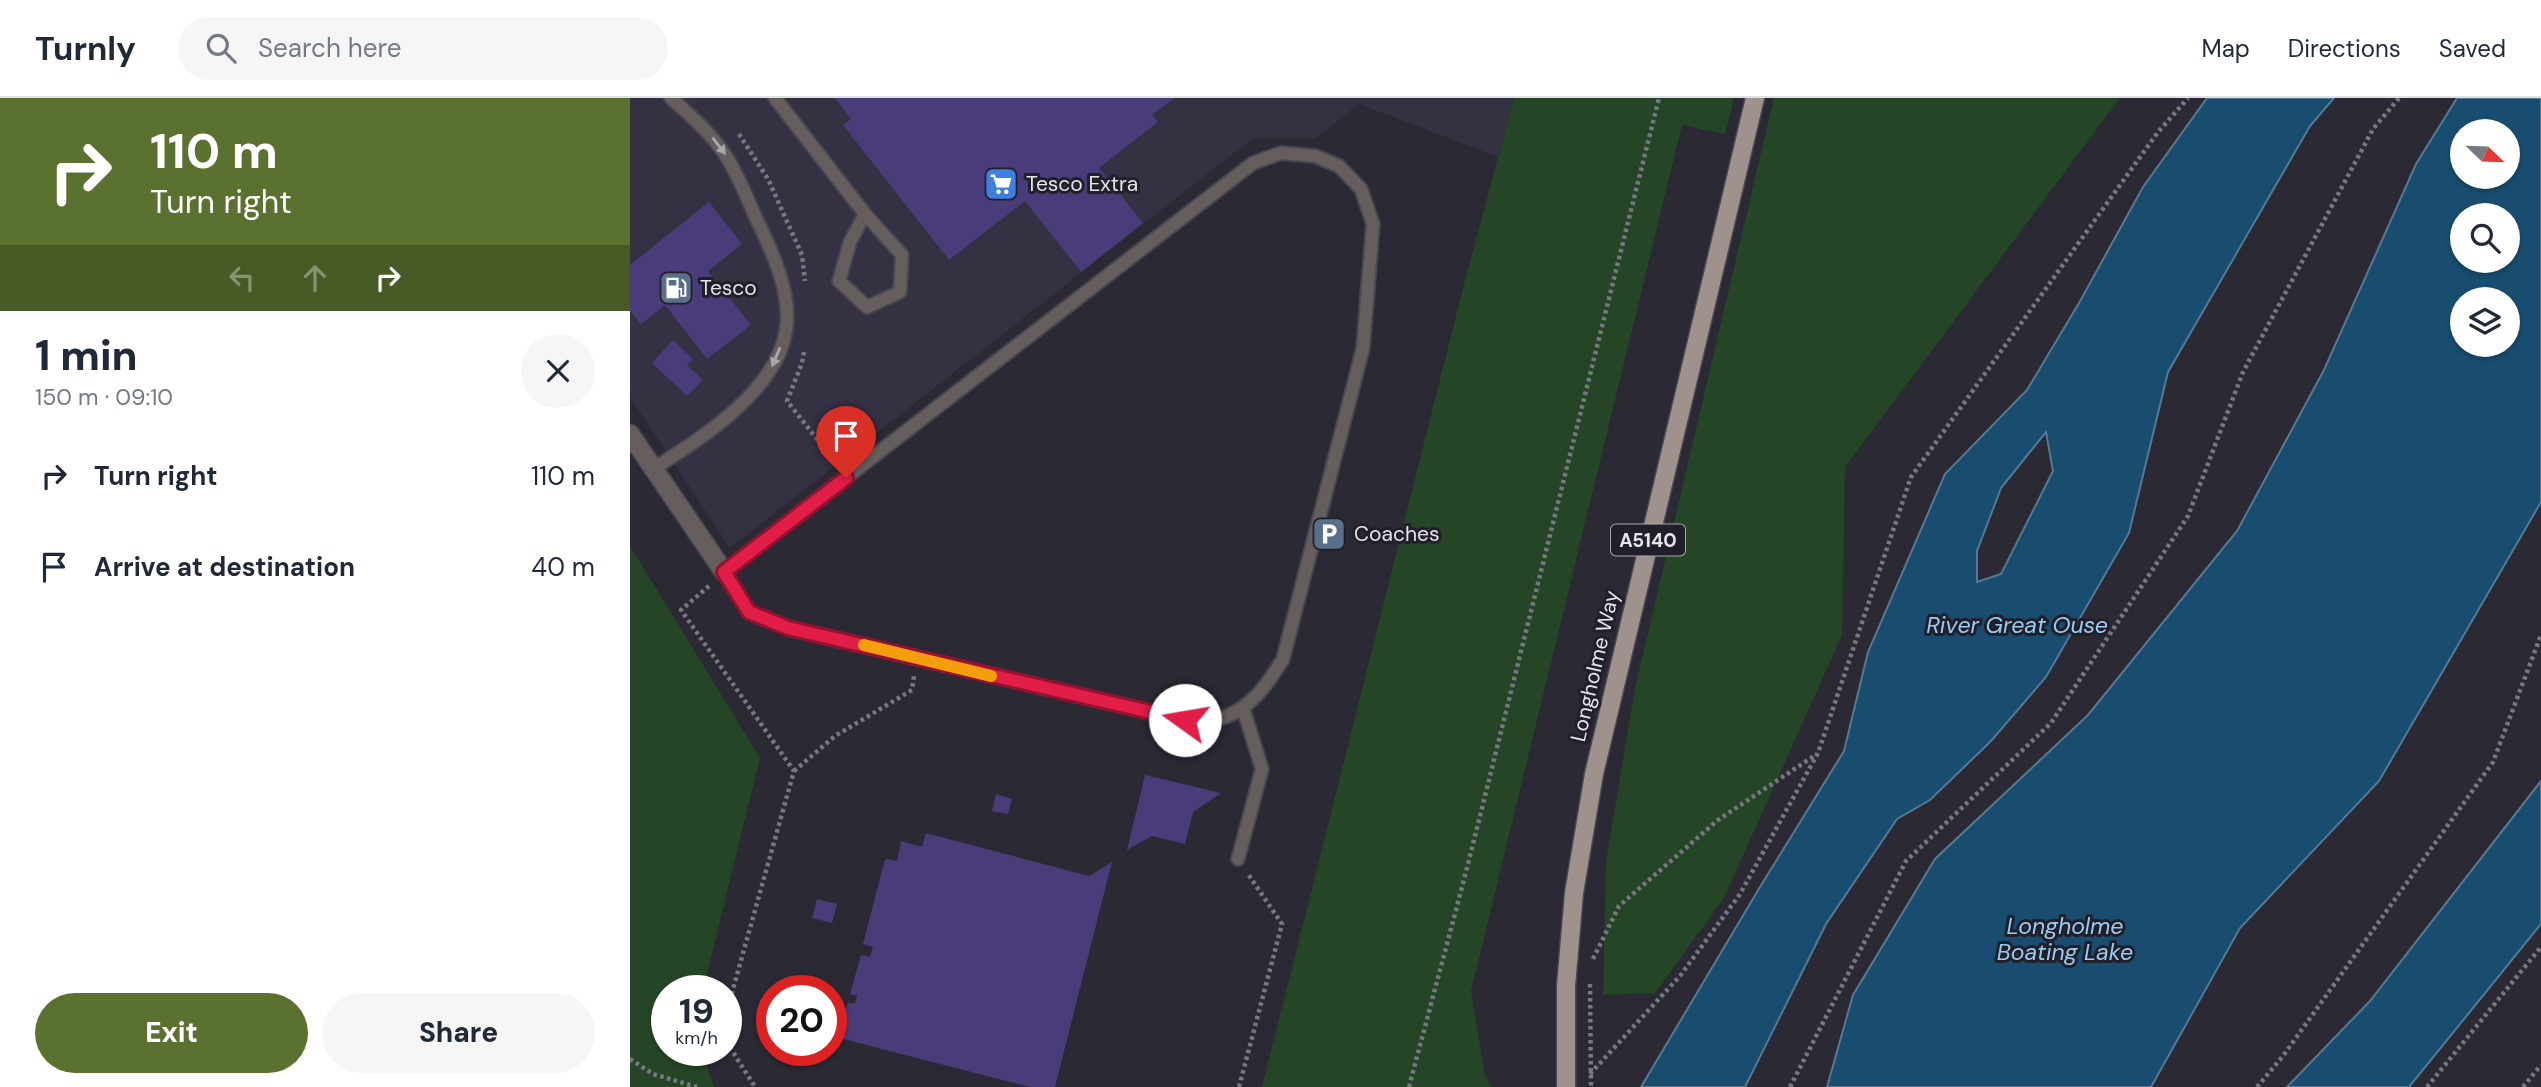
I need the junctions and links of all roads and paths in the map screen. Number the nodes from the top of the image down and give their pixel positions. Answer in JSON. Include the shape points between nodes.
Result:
{"nodes":[{"id":1,"x":671,"y":98,"type":"edge"},
{"id":2,"x":775,"y":98,"type":"edge"},
{"id":3,"x":1659,"y":98,"type":"edge"},
{"id":4,"x":1755,"y":98,"type":"edge"},
{"id":5,"x":2188,"y":98,"type":"edge"},
{"id":6,"x":2399,"y":98,"type":"edge"},
{"id":7,"x":865,"y":214,"type":"junction"},
{"id":8,"x":630,"y":434,"type":"edge"},
{"id":9,"x":653,"y":470,"type":"junction"},
{"id":10,"x":724,"y":572,"type":"junction"},
{"id":11,"x":2541,"y":635,"type":"edge"},
{"id":12,"x":916,"y":658,"type":"junction"},
{"id":13,"x":1243,"y":708,"type":"junction"},
{"id":14,"x":1818,"y":753,"type":"junction"},
{"id":15,"x":793,"y":771,"type":"junction"},
{"id":16,"x":1238,"y":859,"type":"joint"},
{"id":17,"x":2541,"y":947,"type":"edge"},
{"id":18,"x":2535,"y":954,"type":"junction"},
{"id":19,"x":2541,"y":960,"type":"edge"},
{"id":20,"x":737,"y":975,"type":"edge"},
{"id":21,"x":630,"y":1059,"type":"edge"},
{"id":22,"x":2541,"y":1065,"type":"edge"},
{"id":23,"x":742,"y":1066,"type":"edge"},
{"id":24,"x":1585,"y":1079,"type":"dead end"},
{"id":25,"x":697,"y":1087,"type":"edge"},
{"id":26,"x":755,"y":1087,"type":"edge"},
{"id":27,"x":1239,"y":1087,"type":"edge"},
{"id":28,"x":1409,"y":1087,"type":"edge"},
{"id":29,"x":1566,"y":1087,"type":"edge"},
{"id":30,"x":1591,"y":1087,"type":"edge"},
{"id":31,"x":1790,"y":1087,"type":"edge"},
{"id":32,"x":2257,"y":1087,"type":"edge"},
{"id":33,"x":2427,"y":1087,"type":"edge"},
{"id":34,"x":2523,"y":1087,"type":"edge"}],
"edges":[{"from":1,"to":9,"type":"lane","one_way":true,"via":[[704,127],[727,157],[785,290],[786,331],[774,364],[749,397],[708,435]]},
{"from":2,"to":7,"type":"lane"},
{"from":3,"to":28,"type":"path"},
{"from":4,"to":29,"type":"main road","name":"Longholme Way","number":"A5140","via":[[1594,774],[1574,893],[1566,986]]},
{"from":5,"to":14,"type":"path","via":[[2158,132],[1911,477]]},
{"from":6,"to":31,"type":"path","via":[[2373,129],[2243,372],[2188,516],[2051,723],[1906,860]]},
{"from":7,"to":7,"type":"lane","via":[[902,255],[900,292],[867,307],[839,281],[850,242]]},
{"from":8,"to":9,"type":"street"},
{"from":9,"to":10,"type":"street"},
{"from":10,"to":12,"type":"lane","via":[[749,612],[788,628]]},
{"from":10,"to":13,"type":"lane","via":[[1254,163],[1281,153],[1315,156],[1339,166],[1361,189],[1373,224],[1363,348],[1283,659],[1265,688]]},
{"from":10,"to":15,"type":"path","via":[[681,610]]},
{"from":11,"to":32,"type":"path","via":[[2493,762]]},
{"from":12,"to":13,"type":"lane","via":[[1185,720],[1217,720]]},
{"from":12,"to":15,"type":"path","via":[[912,691],[835,736]]},
{"from":13,"to":16,"type":"lane","via":[[1262,769]]},
{"from":14,"to":24,"type":"path","via":[[1740,894],[1680,976]]},
{"from":14,"to":30,"type":"path","bridge":true,"via":[[1718,820],[1619,906],[1593,959]]},
{"from":15,"to":20,"type":"path"},
{"from":16,"to":27,"type":"path","via":[[1282,924]]},
{"from":17,"to":18,"type":"path"},
{"from":18,"to":19,"type":"path"},
{"from":18,"to":33,"type":"path"},
{"from":21,"to":25,"type":"path","via":[[653,1074]]},
{"from":22,"to":34,"type":"path"},
{"from":23,"to":26,"type":"path"}]}
